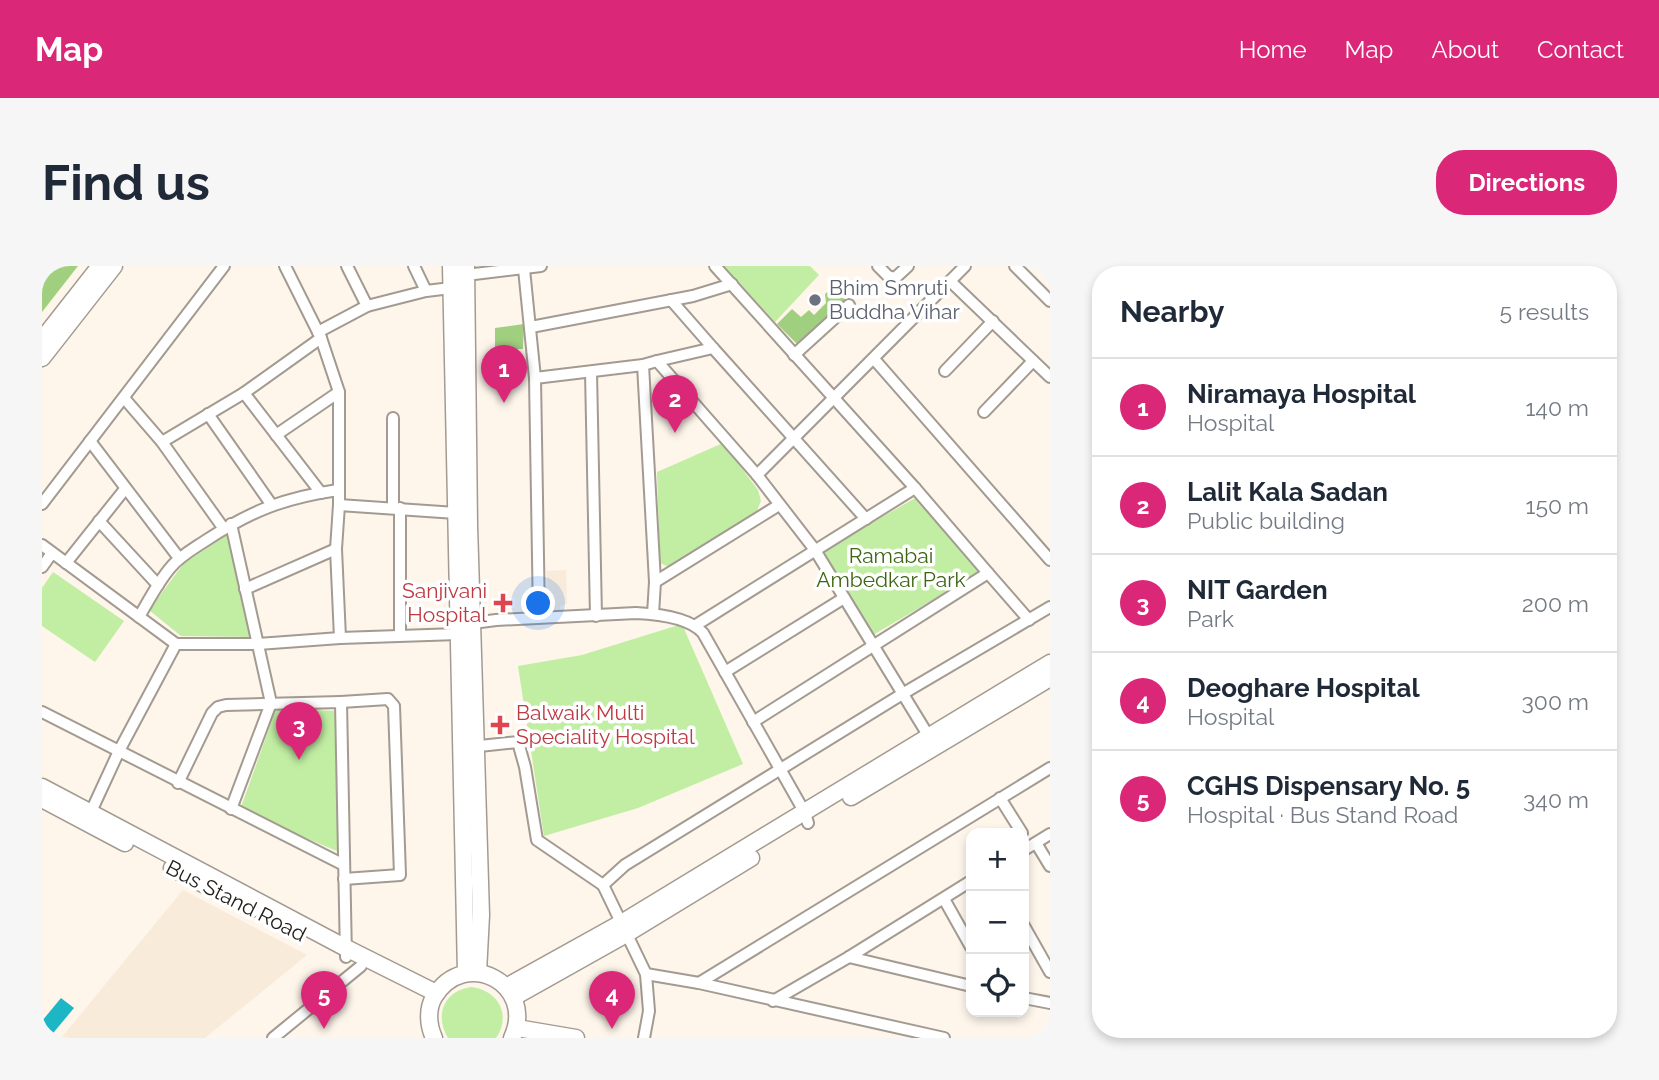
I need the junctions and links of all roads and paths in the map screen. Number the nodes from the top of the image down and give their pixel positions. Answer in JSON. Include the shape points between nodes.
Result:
{"nodes":[{"id":1,"x":100,"y":266,"type":"edge"},
{"id":2,"x":114,"y":266,"type":"edge"},
{"id":3,"x":224,"y":266,"type":"edge"},
{"id":4,"x":285,"y":266,"type":"edge"},
{"id":5,"x":347,"y":266,"type":"edge"},
{"id":6,"x":414,"y":266,"type":"edge"},
{"id":7,"x":451,"y":266,"type":"edge"},
{"id":8,"x":541,"y":266,"type":"edge"},
{"id":9,"x":715,"y":266,"type":"edge"},
{"id":10,"x":878,"y":266,"type":"edge"},
{"id":11,"x":908,"y":266,"type":"edge"},
{"id":12,"x":965,"y":266,"type":"edge"},
{"id":13,"x":1014,"y":266,"type":"edge"},
{"id":14,"x":524,"y":269,"type":"junction"},
{"id":15,"x":466,"y":270,"type":"edge"},
{"id":16,"x":950,"y":281,"type":"junction"},
{"id":17,"x":732,"y":284,"type":"junction"},
{"id":18,"x":451,"y":288,"type":"junction"},
{"id":19,"x":426,"y":291,"type":"junction"},
{"id":20,"x":670,"y":300,"type":"junction"},
{"id":21,"x":1050,"y":301,"type":"edge"},
{"id":22,"x":849,"y":305,"type":"dead end"},
{"id":23,"x":367,"y":306,"type":"junction"},
{"id":24,"x":993,"y":321,"type":"junction"},
{"id":25,"x":531,"y":327,"type":"junction"},
{"id":26,"x":319,"y":335,"type":"junction"},
{"id":27,"x":42,"y":340,"type":"edge"},
{"id":28,"x":713,"y":348,"type":"junction"},
{"id":29,"x":794,"y":355,"type":"junction"},
{"id":30,"x":42,"y":358,"type":"edge"},
{"id":31,"x":874,"y":359,"type":"junction"},
{"id":32,"x":657,"y":361,"type":"junction"},
{"id":33,"x":1033,"y":361,"type":"junction"},
{"id":34,"x":643,"y":365,"type":"junction"},
{"id":35,"x":945,"y":371,"type":"dead end"},
{"id":36,"x":591,"y":372,"type":"junction"},
{"id":37,"x":1050,"y":377,"type":"edge"},
{"id":38,"x":535,"y":378,"type":"junction"},
{"id":39,"x":340,"y":391,"type":"junction"},
{"id":40,"x":244,"y":393,"type":"junction"},
{"id":41,"x":124,"y":398,"type":"junction"},
{"id":42,"x":833,"y":398,"type":"junction"},
{"id":43,"x":984,"y":412,"type":"dead end"},
{"id":44,"x":208,"y":414,"type":"junction"},
{"id":45,"x":393,"y":418,"type":"dead end"},
{"id":46,"x":276,"y":435,"type":"junction"},
{"id":47,"x":795,"y":437,"type":"junction"},
{"id":48,"x":90,"y":440,"type":"junction"},
{"id":49,"x":162,"y":442,"type":"junction"},
{"id":50,"x":757,"y":475,"type":"junction"},
{"id":51,"x":915,"y":488,"type":"junction"},
{"id":52,"x":125,"y":489,"type":"junction"},
{"id":53,"x":338,"y":490,"type":"junction"},
{"id":54,"x":321,"y":493,"type":"junction"},
{"id":55,"x":42,"y":504,"type":"edge"},
{"id":56,"x":271,"y":504,"type":"junction"},
{"id":57,"x":339,"y":505,"type":"junction"},
{"id":58,"x":779,"y":505,"type":"junction"},
{"id":59,"x":396,"y":508,"type":"junction"},
{"id":60,"x":456,"y":513,"type":"junction"},
{"id":61,"x":866,"y":519,"type":"junction"},
{"id":62,"x":99,"y":521,"type":"junction"},
{"id":63,"x":228,"y":526,"type":"junction"},
{"id":64,"x":42,"y":545,"type":"edge"},
{"id":65,"x":336,"y":549,"type":"junction"},
{"id":66,"x":815,"y":550,"type":"junction"},
{"id":67,"x":52,"y":553,"type":"junction"},
{"id":68,"x":179,"y":558,"type":"junction"},
{"id":69,"x":1050,"y":560,"type":"edge"},
{"id":70,"x":66,"y":563,"type":"junction"},
{"id":71,"x":42,"y":567,"type":"edge"},
{"id":72,"x":988,"y":573,"type":"junction"},
{"id":73,"x":655,"y":582,"type":"junction"},
{"id":74,"x":158,"y":585,"type":"junction"},
{"id":75,"x":245,"y":589,"type":"junction"},
{"id":76,"x":844,"y":598,"type":"junction"},
{"id":77,"x":1050,"y":607,"type":"edge"},
{"id":78,"x":653,"y":614,"type":"junction"},
{"id":79,"x":596,"y":616,"type":"junction"},
{"id":80,"x":139,"y":617,"type":"junction"},
{"id":81,"x":539,"y":617,"type":"junction"},
{"id":82,"x":1029,"y":620,"type":"junction"},
{"id":83,"x":473,"y":623,"type":"junction"},
{"id":84,"x":696,"y":625,"type":"junction"},
{"id":85,"x":458,"y":634,"type":"junction"},
{"id":86,"x":400,"y":635,"type":"junction"},
{"id":87,"x":340,"y":638,"type":"junction"},
{"id":88,"x":176,"y":644,"type":"junction"},
{"id":89,"x":258,"y":644,"type":"junction"},
{"id":90,"x":873,"y":645,"type":"junction"},
{"id":91,"x":1050,"y":663,"type":"edge"},
{"id":92,"x":725,"y":672,"type":"junction"},
{"id":93,"x":1050,"y":678,"type":"edge"},
{"id":94,"x":904,"y":693,"type":"junction"},
{"id":95,"x":341,"y":702,"type":"junction"},
{"id":96,"x":271,"y":703,"type":"junction"},
{"id":97,"x":42,"y":712,"type":"edge"},
{"id":98,"x":753,"y":722,"type":"junction"},
{"id":99,"x":932,"y":742,"type":"junction"},
{"id":100,"x":468,"y":747,"type":"junction"},
{"id":101,"x":119,"y":751,"type":"junction"},
{"id":102,"x":1050,"y":768,"type":"edge"},
{"id":103,"x":780,"y":769,"type":"junction"},
{"id":104,"x":178,"y":783,"type":"junction"},
{"id":105,"x":42,"y":787,"type":"edge"},
{"id":106,"x":1000,"y":798,"type":"junction"},
{"id":107,"x":42,"y":799,"type":"edge"},
{"id":108,"x":231,"y":809,"type":"junction"},
{"id":109,"x":89,"y":817,"type":"junction"},
{"id":110,"x":806,"y":818,"type":"junction"},
{"id":111,"x":1018,"y":828,"type":"edge"},
{"id":112,"x":1050,"y":834,"type":"edge"},
{"id":113,"x":1029,"y":841,"type":"edge"},
{"id":114,"x":1029,"y":844,"type":"edge"},
{"id":115,"x":344,"y":865,"type":"junction"},
{"id":116,"x":1050,"y":866,"type":"edge"},
{"id":117,"x":344,"y":879,"type":"junction"},
{"id":118,"x":603,"y":885,"type":"junction"},
{"id":119,"x":966,"y":885,"type":"edge"},
{"id":120,"x":944,"y":900,"type":"junction"},
{"id":121,"x":625,"y":927,"type":"junction"},
{"id":122,"x":1029,"y":935,"type":"edge"},
{"id":123,"x":966,"y":938,"type":"edge"},
{"id":124,"x":346,"y":953,"type":"junction"},
{"id":125,"x":849,"y":957,"type":"junction"},
{"id":126,"x":361,"y":966,"type":"junction"},
{"id":127,"x":1050,"y":972,"type":"edge"},
{"id":128,"x":472,"y":973,"type":"junction"},
{"id":129,"x":646,"y":974,"type":"junction"},
{"id":130,"x":699,"y":983,"type":"junction"},
{"id":131,"x":966,"y":985,"type":"edge"},
{"id":132,"x":510,"y":992,"type":"junction"},
{"id":133,"x":434,"y":998,"type":"junction"},
{"id":134,"x":1029,"y":999,"type":"edge"},
{"id":135,"x":773,"y":1001,"type":"junction"},
{"id":136,"x":1050,"y":1003,"type":"edge"},
{"id":137,"x":516,"y":1035,"type":"edge"},
{"id":138,"x":273,"y":1038,"type":"edge"},
{"id":139,"x":434,"y":1038,"type":"edge"},
{"id":140,"x":576,"y":1038,"type":"edge"},
{"id":141,"x":644,"y":1038,"type":"edge"},
{"id":142,"x":944,"y":1038,"type":"edge"}],
"edges":[{"from":1,"to":27,"type":"main road"},
{"from":2,"to":30,"type":"main road"},
{"from":3,"to":41,"type":"street"},
{"from":4,"to":26,"type":"street"},
{"from":5,"to":23,"type":"street"},
{"from":6,"to":19,"type":"street"},
{"from":7,"to":18,"type":"main road"},
{"from":8,"to":14,"type":"street"},
{"from":9,"to":17,"type":"street"},
{"from":10,"to":11,"type":"street","via":[[895,278]]},
{"from":12,"to":16,"type":"street"},
{"from":13,"to":21,"type":"street"},
{"from":14,"to":15,"type":"street"},
{"from":14,"to":25,"type":"street"},
{"from":15,"to":18,"type":"street"},
{"from":15,"to":83,"type":"main road"},
{"from":16,"to":24,"type":"street"},
{"from":16,"to":31,"type":"street"},
{"from":17,"to":20,"type":"street"},
{"from":17,"to":29,"type":"street"},
{"from":18,"to":19,"type":"street"},
{"from":18,"to":60,"type":"main road"},
{"from":19,"to":23,"type":"street"},
{"from":20,"to":25,"type":"street"},
{"from":20,"to":28,"type":"street"},
{"from":22,"to":29,"type":"street"},
{"from":23,"to":26,"type":"street"},
{"from":24,"to":33,"type":"street"},
{"from":24,"to":35,"type":"street"},
{"from":25,"to":38,"type":"street"},
{"from":26,"to":39,"type":"street"},
{"from":26,"to":40,"type":"street"},
{"from":28,"to":32,"type":"street"},
{"from":28,"to":47,"type":"street"},
{"from":29,"to":42,"type":"street"},
{"from":31,"to":42,"type":"street"},
{"from":31,"to":69,"type":"street"},
{"from":32,"to":34,"type":"street"},
{"from":32,"to":50,"type":"street"},
{"from":33,"to":37,"type":"street"},
{"from":33,"to":43,"type":"street"},
{"from":34,"to":36,"type":"street"},
{"from":34,"to":73,"type":"street"},
{"from":36,"to":38,"type":"street"},
{"from":36,"to":79,"type":"street"},
{"from":38,"to":81,"type":"street"},
{"from":39,"to":46,"type":"street"},
{"from":39,"to":53,"type":"street"},
{"from":40,"to":44,"type":"street"},
{"from":40,"to":46,"type":"street"},
{"from":41,"to":48,"type":"street"},
{"from":41,"to":49,"type":"street"},
{"from":42,"to":47,"type":"street"},
{"from":42,"to":51,"type":"street"},
{"from":44,"to":49,"type":"street"},
{"from":44,"to":56,"type":"street"},
{"from":45,"to":59,"type":"street"},
{"from":46,"to":54,"type":"street"},
{"from":47,"to":50,"type":"street"},
{"from":47,"to":61,"type":"street"},
{"from":48,"to":52,"type":"street"},
{"from":48,"to":55,"type":"street"},
{"from":49,"to":63,"type":"street"},
{"from":50,"to":58,"type":"street"},
{"from":51,"to":61,"type":"street"},
{"from":51,"to":72,"type":"street"},
{"from":52,"to":62,"type":"street"},
{"from":52,"to":68,"type":"street"},
{"from":53,"to":54,"type":"street"},
{"from":53,"to":57,"type":"street"},
{"from":54,"to":56,"type":"street"},
{"from":56,"to":63,"type":"street"},
{"from":57,"to":59,"type":"street"},
{"from":57,"to":65,"type":"street"},
{"from":58,"to":66,"type":"street"},
{"from":58,"to":73,"type":"street"},
{"from":59,"to":60,"type":"street"},
{"from":59,"to":86,"type":"street"},
{"from":60,"to":85,"type":"main road"},
{"from":61,"to":66,"type":"street"},
{"from":62,"to":70,"type":"street"},
{"from":62,"to":74,"type":"street"},
{"from":63,"to":68,"type":"street"},
{"from":63,"to":75,"type":"street"},
{"from":64,"to":67,"type":"street"},
{"from":65,"to":75,"type":"street"},
{"from":65,"to":87,"type":"street"},
{"from":66,"to":76,"type":"street"},
{"from":66,"to":84,"type":"street"},
{"from":67,"to":70,"type":"street"},
{"from":67,"to":71,"type":"street"},
{"from":68,"to":74,"type":"street"},
{"from":70,"to":80,"type":"street"},
{"from":72,"to":82,"type":"street"},
{"from":72,"to":90,"type":"street"},
{"from":73,"to":78,"type":"street"},
{"from":74,"to":80,"type":"street"},
{"from":75,"to":89,"type":"street"},
{"from":76,"to":90,"type":"street"},
{"from":76,"to":92,"type":"street"},
{"from":77,"to":82,"type":"street"},
{"from":78,"to":79,"type":"street"},
{"from":78,"to":84,"type":"street"},
{"from":79,"to":81,"type":"street"},
{"from":80,"to":88,"type":"street"},
{"from":81,"to":83,"type":"street"},
{"from":82,"to":94,"type":"street"},
{"from":83,"to":85,"type":"street"},
{"from":83,"to":100,"type":"main road"},
{"from":84,"to":92,"type":"street"},
{"from":85,"to":86,"type":"street"},
{"from":85,"to":100,"type":"main road"},
{"from":86,"to":87,"type":"street"},
{"from":87,"to":89,"type":"street"},
{"from":88,"to":89,"type":"street"},
{"from":88,"to":101,"type":"street"},
{"from":89,"to":96,"type":"street"},
{"from":90,"to":94,"type":"street"},
{"from":90,"to":98,"type":"street"},
{"from":91,"to":99,"type":"main road"},
{"from":92,"to":98,"type":"street"},
{"from":93,"to":99,"type":"main road"},
{"from":94,"to":99,"type":"street"},
{"from":94,"to":103,"type":"street"},
{"from":95,"to":96,"type":"street"},
{"from":95,"to":115,"type":"street"},
{"from":95,"to":117,"type":"street","via":[[388,699],[394,706],[400,875]]},
{"from":96,"to":104,"type":"street","via":[[218,707]]},
{"from":96,"to":108,"type":"street"},
{"from":97,"to":101,"type":"street"},
{"from":98,"to":103,"type":"street"},
{"from":99,"to":110,"type":"main road"},
{"from":100,"to":118,"type":"street","via":[[518,742],[537,840]]},
{"from":100,"to":128,"type":"main road"},
{"from":101,"to":104,"type":"street"},
{"from":101,"to":109,"type":"street"},
{"from":102,"to":106,"type":"street"},
{"from":103,"to":110,"type":"street"},
{"from":103,"to":118,"type":"street","via":[[625,865]]},
{"from":104,"to":108,"type":"street"},
{"from":105,"to":109,"type":"main road"},
{"from":106,"to":111,"type":"street"},
{"from":106,"to":130,"type":"street"},
{"from":107,"to":109,"type":"main road","name":"Bus Stand Road"},
{"from":108,"to":115,"type":"street"},
{"from":109,"to":124,"type":"main road","name":"Bus Stand Road"},
{"from":110,"to":121,"type":"main road"},
{"from":112,"to":113,"type":"street"},
{"from":114,"to":116,"type":"street"},
{"from":115,"to":117,"type":"street"},
{"from":117,"to":124,"type":"street"},
{"from":118,"to":121,"type":"street"},
{"from":119,"to":120,"type":"street"},
{"from":120,"to":123,"type":"street"},
{"from":120,"to":125,"type":"street"},
{"from":121,"to":129,"type":"street"},
{"from":121,"to":132,"type":"main road"},
{"from":122,"to":127,"type":"street"},
{"from":124,"to":126,"type":"main road","name":"Bus Stand Road"},
{"from":124,"to":133,"type":"main road"},
{"from":125,"to":131,"type":"street"},
{"from":125,"to":135,"type":"street"},
{"from":126,"to":133,"type":"main road","name":"Bus Stand Road"},
{"from":126,"to":138,"type":"street"},
{"from":128,"to":132,"type":"main road","via":[[492,976]]},
{"from":128,"to":133,"type":"main road","via":[[453,977]]},
{"from":129,"to":130,"type":"street"},
{"from":129,"to":141,"type":"street","via":[[649,1011]]},
{"from":130,"to":135,"type":"street"},
{"from":132,"to":137,"type":"main road","via":[[518,1012]]},
{"from":133,"to":139,"type":"main road","via":[[428,1021]]},
{"from":134,"to":136,"type":"street"},
{"from":135,"to":142,"type":"street"},
{"from":137,"to":140,"type":"main road"}]}
